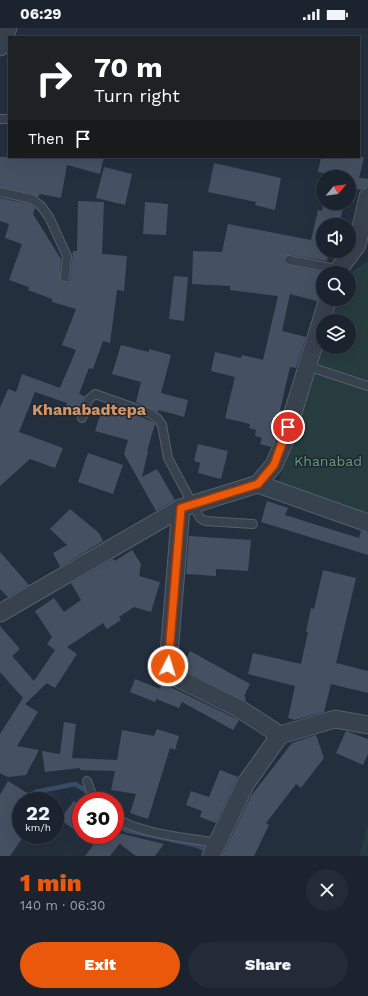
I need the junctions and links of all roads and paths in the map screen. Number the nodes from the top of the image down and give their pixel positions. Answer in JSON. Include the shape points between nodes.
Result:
{"nodes":[{"id":1,"x":8,"y":28,"type":"edge"},
{"id":2,"x":0,"y":47,"type":"edge"},
{"id":3,"x":0,"y":192,"type":"edge"},
{"id":4,"x":368,"y":197,"type":"edge"},
{"id":5,"x":288,"y":260,"type":"dead end"},
{"id":6,"x":316,"y":266,"type":"edge"},
{"id":7,"x":341,"y":266,"type":"edge"},
{"id":8,"x":66,"y":277,"type":"dead end"},
{"id":9,"x":326,"y":306,"type":"edge"},
{"id":10,"x":307,"y":366,"type":"junction"},
{"id":11,"x":368,"y":386,"type":"edge"},
{"id":12,"x":82,"y":418,"type":"dead end"},
{"id":13,"x":258,"y":484,"type":"junction"},
{"id":14,"x":186,"y":506,"type":"junction"},
{"id":15,"x":368,"y":523,"type":"edge"},
{"id":16,"x":253,"y":524,"type":"dead end"},
{"id":17,"x":0,"y":613,"type":"edge"},
{"id":18,"x":368,"y":725,"type":"edge"},
{"id":19,"x":280,"y":735,"type":"junction"},
{"id":20,"x":87,"y":781,"type":"dead end"},
{"id":21,"x":91,"y":792,"type":"edge"},
{"id":22,"x":124,"y":823,"type":"edge"},
{"id":23,"x":215,"y":849,"type":"edge"}],
"edges":[{"from":1,"to":2,"type":"street"},
{"from":3,"to":8,"type":"lane","via":[[32,200],[41,206],[49,217],[67,256]]},
{"from":4,"to":7,"type":"street","via":[[357,245]]},
{"from":5,"to":6,"type":"lane"},
{"from":9,"to":10,"type":"street"},
{"from":10,"to":11,"type":"lane"},
{"from":10,"to":13,"type":"street","via":[[284,442],[274,465]]},
{"from":12,"to":14,"type":"lane","via":[[88,400],[95,394],[157,418],[162,425],[168,458]]},
{"from":13,"to":14,"type":"street"},
{"from":13,"to":15,"type":"street"},
{"from":14,"to":16,"type":"lane","via":[[205,521]]},
{"from":14,"to":17,"type":"street"},
{"from":14,"to":19,"type":"street","via":[[168,666],[173,676],[238,708]]},
{"from":18,"to":19,"type":"street","via":[[335,719]]},
{"from":19,"to":23,"type":"street","via":[[246,784]]},
{"from":20,"to":21,"type":"lane"},
{"from":22,"to":23,"type":"lane"}]}
